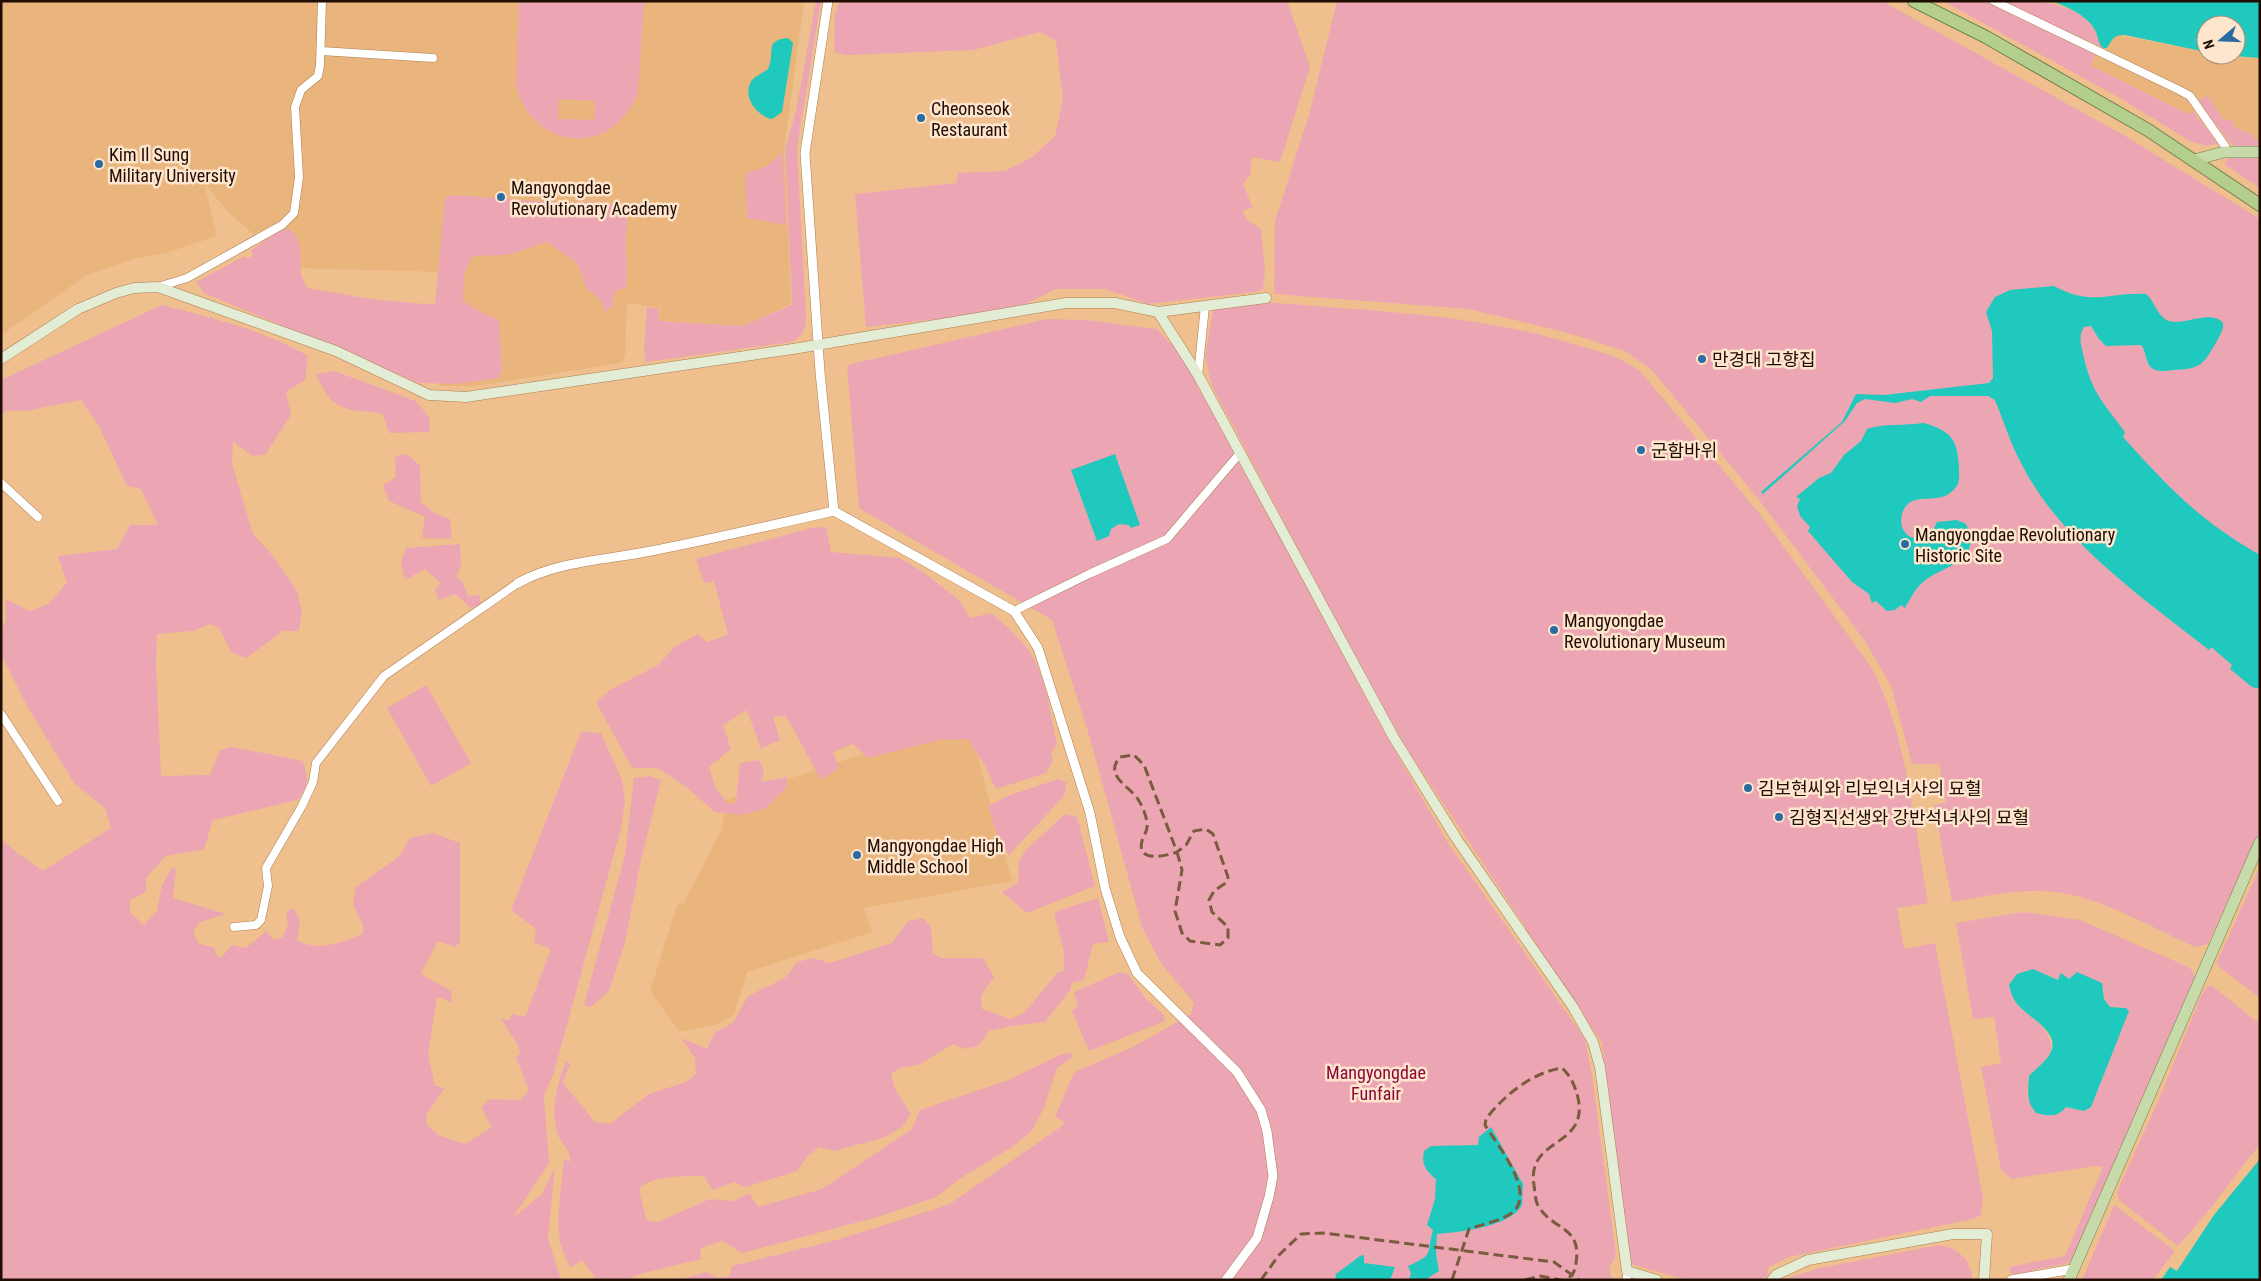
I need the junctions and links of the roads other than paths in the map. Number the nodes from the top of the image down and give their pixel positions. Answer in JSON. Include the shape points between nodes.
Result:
{"nodes":[{"id":1,"x":322,"y":1,"type":"edge"},
{"id":2,"x":828,"y":1,"type":"edge"},
{"id":3,"x":1914,"y":1,"type":"edge"},
{"id":4,"x":1994,"y":1,"type":"edge"},
{"id":5,"x":321,"y":52,"type":"junction"},
{"id":6,"x":433,"y":58,"type":"dead end"},
{"id":7,"x":2224,"y":152,"type":"junction"},
{"id":8,"x":2260,"y":152,"type":"edge"},
{"id":9,"x":2194,"y":160,"type":"junction"},
{"id":10,"x":2260,"y":204,"type":"edge"},
{"id":11,"x":158,"y":287,"type":"junction"},
{"id":12,"x":1266,"y":298,"type":"dead end"},
{"id":13,"x":1205,"y":306,"type":"junction"},
{"id":14,"x":1158,"y":312,"type":"junction"},
{"id":15,"x":819,"y":344,"type":"junction"},
{"id":16,"x":1,"y":359,"type":"edge"},
{"id":17,"x":1198,"y":375,"type":"junction"},
{"id":18,"x":1240,"y":453,"type":"junction"},
{"id":19,"x":1,"y":484,"type":"edge"},
{"id":20,"x":834,"y":511,"type":"junction"},
{"id":21,"x":38,"y":517,"type":"dead end"},
{"id":22,"x":518,"y":583,"type":"joint"},
{"id":23,"x":1014,"y":611,"type":"junction"},
{"id":24,"x":1,"y":714,"type":"edge"},
{"id":25,"x":58,"y":801,"type":"dead end"},
{"id":26,"x":2260,"y":842,"type":"edge"},
{"id":27,"x":234,"y":927,"type":"dead end"},
{"id":28,"x":2071,"y":1274,"type":"edge"},
{"id":29,"x":1627,"y":1276,"type":"edge"},
{"id":30,"x":1226,"y":1280,"type":"edge"},
{"id":31,"x":1657,"y":1280,"type":"edge"},
{"id":32,"x":1772,"y":1280,"type":"edge"},
{"id":33,"x":1984,"y":1280,"type":"edge"},
{"id":34,"x":2011,"y":1280,"type":"edge"}],
"edges":[{"from":1,"to":5,"type":"street"},
{"from":2,"to":15,"type":"street","via":[[805,153]]},
{"from":3,"to":9,"type":"highway","via":[[2054,75]]},
{"from":4,"to":7,"type":"street","via":[[2190,96],[2225,146]]},
{"from":5,"to":6,"type":"street"},
{"from":5,"to":11,"type":"street","via":[[318,76],[301,90],[295,107],[299,177],[294,213],[282,226],[187,278]]},
{"from":7,"to":8,"type":"main road"},
{"from":7,"to":9,"type":"main road"},
{"from":9,"to":10,"type":"highway"},
{"from":11,"to":15,"type":"main road","via":[[336,351],[429,395],[466,397],[528,389]]},
{"from":11,"to":16,"type":"main road","via":[[134,288],[78,308]]},
{"from":12,"to":13,"type":"main road"},
{"from":13,"to":14,"type":"main road"},
{"from":13,"to":17,"type":"street"},
{"from":14,"to":15,"type":"main road","via":[[1115,303],[1066,303]]},
{"from":14,"to":17,"type":"main road"},
{"from":15,"to":20,"type":"street"},
{"from":17,"to":18,"type":"main road"},
{"from":18,"to":23,"type":"street","via":[[1167,539]]},
{"from":18,"to":29,"type":"main road","via":[[1394,738],[1456,838],[1573,1007],[1593,1042],[1600,1067]]},
{"from":19,"to":21,"type":"street"},
{"from":20,"to":22,"type":"street","via":[[536,573]]},
{"from":20,"to":23,"type":"street"},
{"from":22,"to":27,"type":"street","via":[[384,676],[316,763],[302,806],[266,868],[268,886],[261,920],[256,925]]},
{"from":23,"to":30,"type":"street","via":[[1038,648],[1090,813],[1105,888],[1120,937],[1137,973],[1237,1072],[1260,1110],[1267,1131],[1273,1176],[1269,1197],[1257,1238]]},
{"from":24,"to":25,"type":"street"},
{"from":26,"to":28,"type":"main road"},
{"from":28,"to":34,"type":"street"},
{"from":29,"to":31,"type":"main road"},
{"from":32,"to":33,"type":"main road","via":[[1808,1260],[1953,1234],[1987,1234]]}]}
